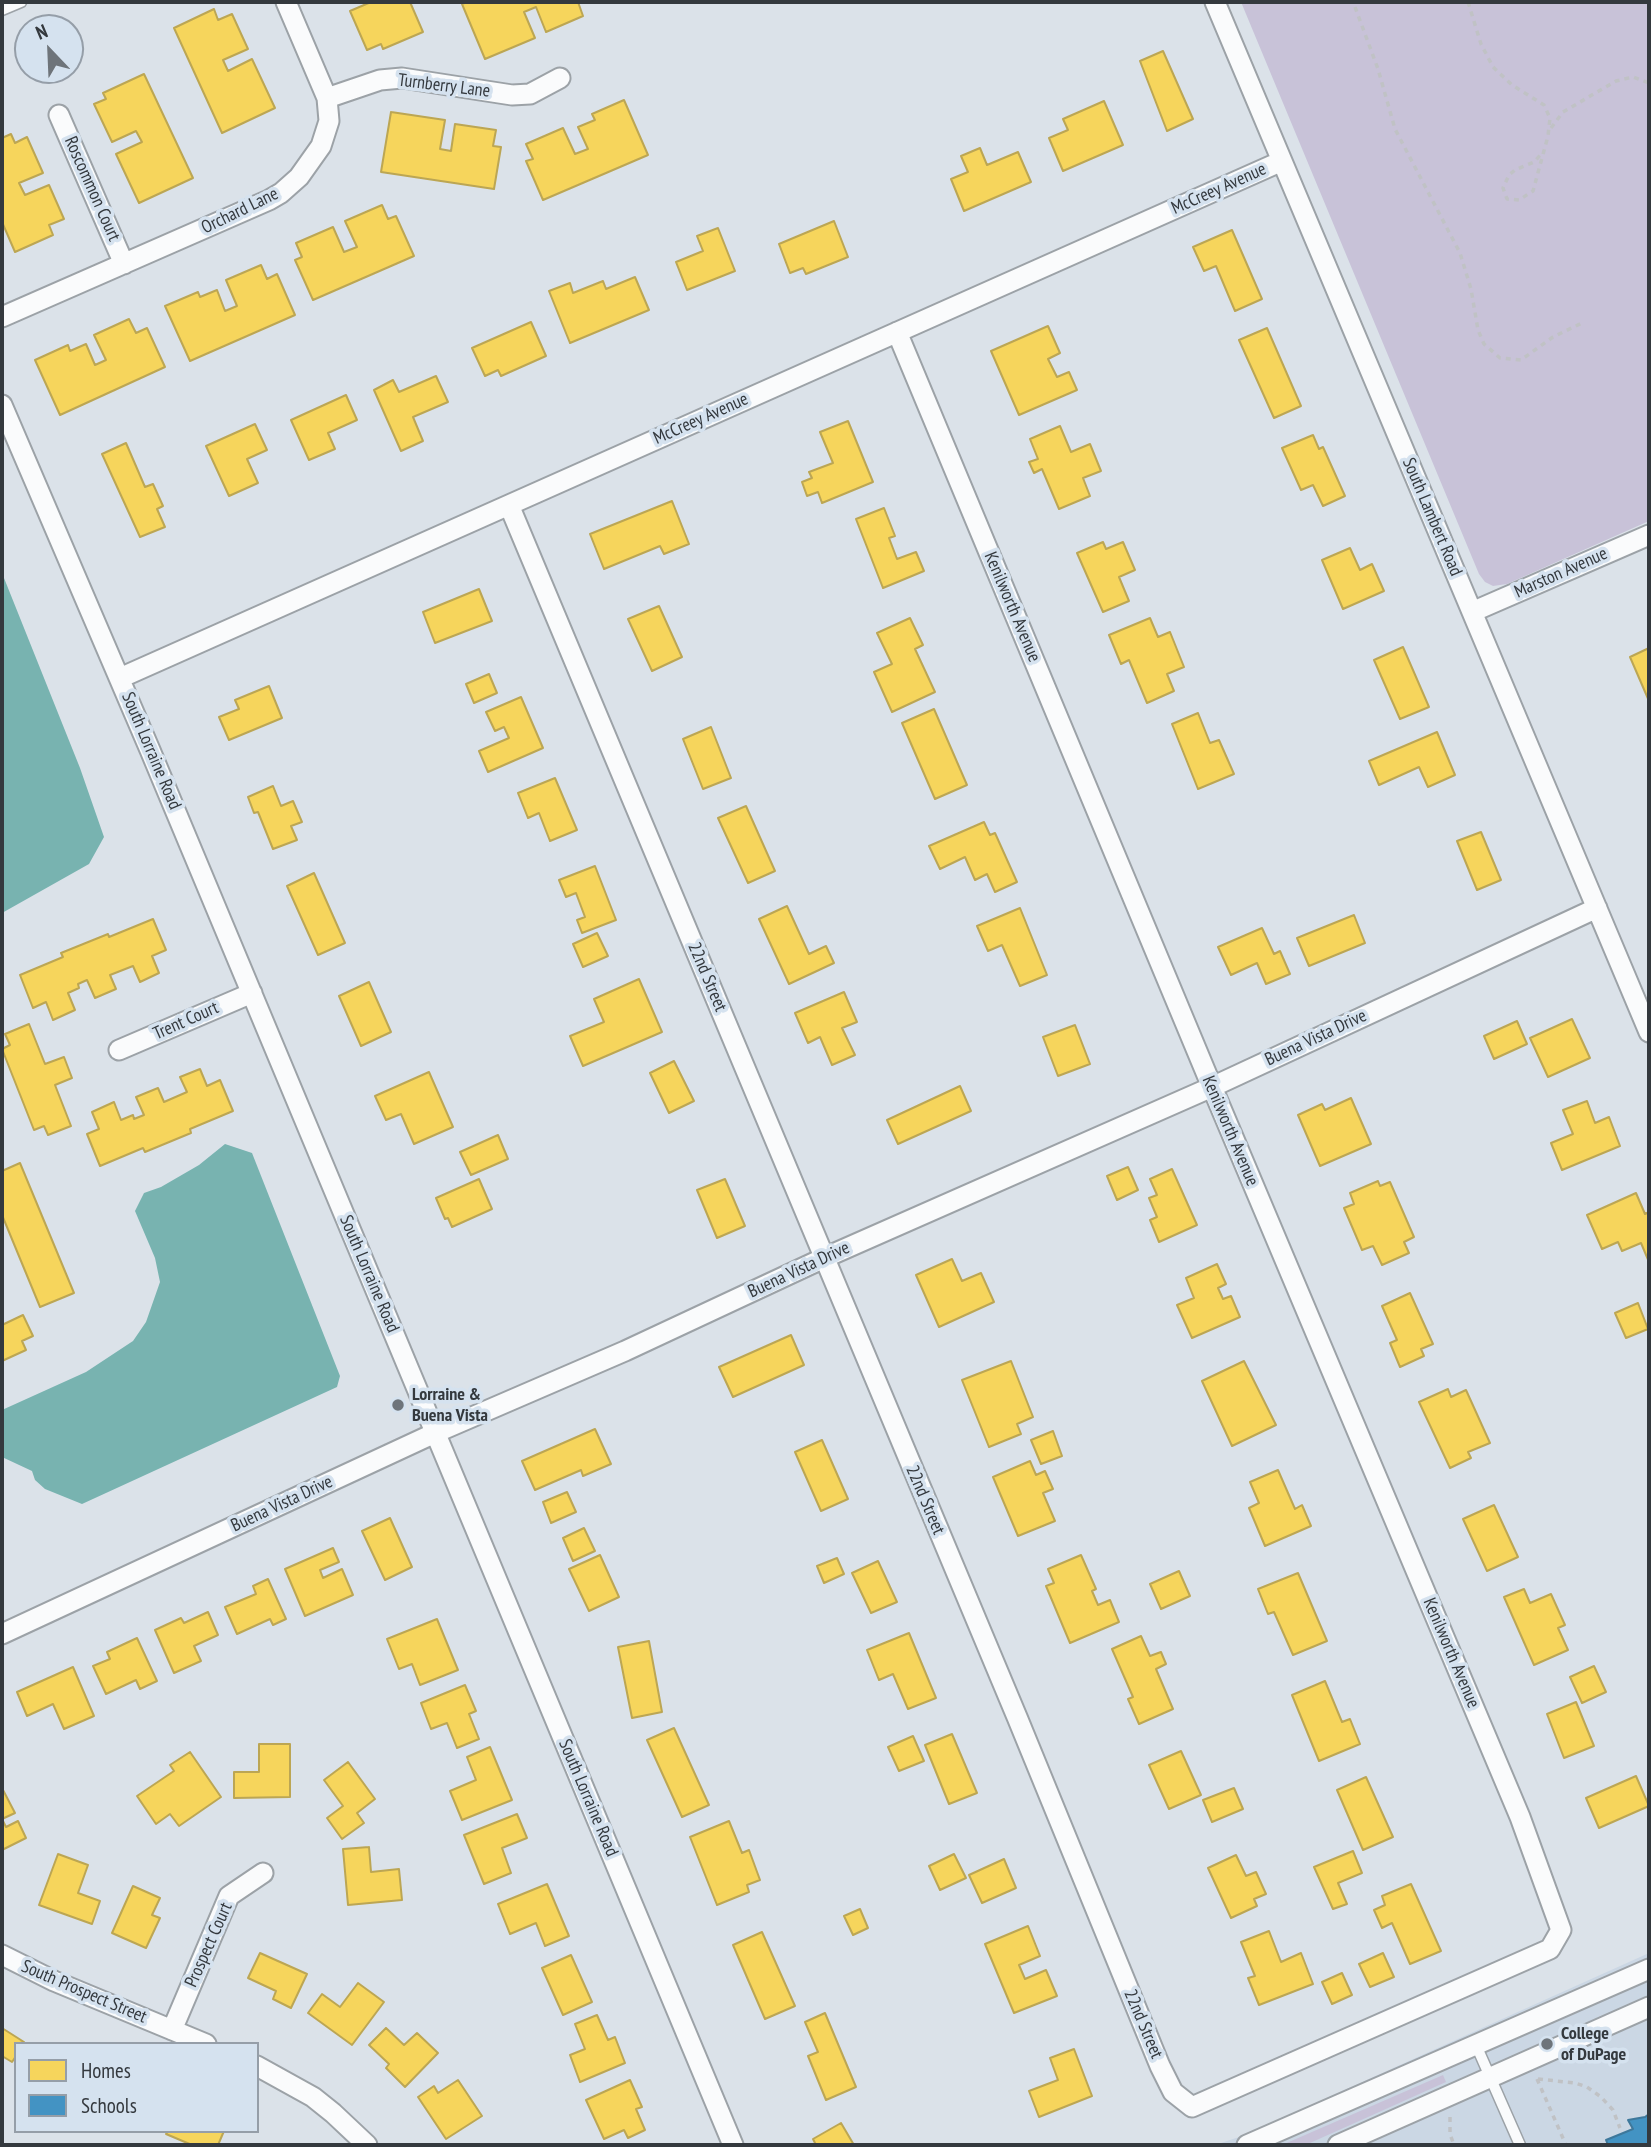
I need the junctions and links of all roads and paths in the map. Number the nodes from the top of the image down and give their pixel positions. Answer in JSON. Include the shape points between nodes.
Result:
{"nodes":[{"id":1,"x":21,"y":2,"type":"edge"},
{"id":2,"x":286,"y":2,"type":"edge"},
{"id":3,"x":1215,"y":2,"type":"edge"},
{"id":4,"x":1468,"y":2,"type":"edge"},
{"id":5,"x":1355,"y":7,"type":"dead end"},
{"id":6,"x":2,"y":10,"type":"edge"},
{"id":7,"x":560,"y":78,"type":"dead end"},
{"id":8,"x":1649,"y":83,"type":"edge"},
{"id":9,"x":327,"y":98,"type":"junction"},
{"id":10,"x":59,"y":115,"type":"dead end"},
{"id":11,"x":1548,"y":136,"type":"junction"},
{"id":12,"x":1543,"y":152,"type":"junction"},
{"id":13,"x":1282,"y":161,"type":"junction"},
{"id":14,"x":124,"y":264,"type":"junction"},
{"id":15,"x":2,"y":317,"type":"edge"},
{"id":16,"x":1582,"y":323,"type":"dead end"},
{"id":17,"x":897,"y":332,"type":"junction"},
{"id":18,"x":2,"y":405,"type":"edge"},
{"id":19,"x":509,"y":505,"type":"junction"},
{"id":20,"x":1649,"y":534,"type":"edge"},
{"id":21,"x":1472,"y":612,"type":"junction"},
{"id":22,"x":120,"y":678,"type":"junction"},
{"id":23,"x":1597,"y":908,"type":"junction"},
{"id":24,"x":252,"y":992,"type":"junction"},
{"id":25,"x":1649,"y":1032,"type":"edge"},
{"id":26,"x":120,"y":1050,"type":"dead end"},
{"id":27,"x":1212,"y":1087,"type":"junction"},
{"id":28,"x":824,"y":1258,"type":"junction"},
{"id":29,"x":435,"y":1433,"type":"junction"},
{"id":30,"x":2,"y":1634,"type":"edge"},
{"id":31,"x":262,"y":1873,"type":"dead end"},
{"id":32,"x":1561,"y":1930,"type":"joint"},
{"id":33,"x":2,"y":1955,"type":"edge"},
{"id":34,"x":1649,"y":1969,"type":"edge"},
{"id":35,"x":1649,"y":2007,"type":"edge"},
{"id":36,"x":172,"y":2030,"type":"junction"},
{"id":37,"x":201,"y":2042,"type":"edge"},
{"id":38,"x":1476,"y":2045,"type":"junction"},
{"id":39,"x":259,"y":2067,"type":"edge"},
{"id":40,"x":1491,"y":2077,"type":"junction"},
{"id":41,"x":1537,"y":2079,"type":"junction"},
{"id":42,"x":1530,"y":2082,"type":"dead end"},
{"id":43,"x":1450,"y":2115,"type":"dead end"},
{"id":44,"x":1620,"y":2128,"type":"dead end"},
{"id":45,"x":367,"y":2145,"type":"edge"},
{"id":46,"x":733,"y":2145,"type":"edge"},
{"id":47,"x":1247,"y":2145,"type":"edge"},
{"id":48,"x":1338,"y":2145,"type":"edge"},
{"id":49,"x":1454,"y":2145,"type":"edge"},
{"id":50,"x":1520,"y":2145,"type":"edge"},
{"id":51,"x":1566,"y":2145,"type":"edge"}],
"edges":[{"from":1,"to":6,"type":"lane"},
{"from":2,"to":9,"type":"street","name":"Orchard Lane"},
{"from":3,"to":13,"type":"street","name":"South Lambert Road"},
{"from":4,"to":11,"type":"path","via":[[1493,67],[1511,85],[1544,104],[1550,118]]},
{"from":5,"to":16,"type":"path","via":[[1395,129],[1460,253],[1484,344],[1500,358],[1521,360]]},
{"from":7,"to":9,"type":"street","name":"Turnberry Lane","via":[[530,94],[512,95],[402,78],[380,80]]},
{"from":8,"to":11,"type":"path","via":[[1633,77],[1616,80],[1563,112]]},
{"from":9,"to":14,"type":"street","name":"Orchard Lane","via":[[329,121],[321,146],[281,193]]},
{"from":10,"to":14,"type":"street","name":"Roscommon Court"},
{"from":11,"to":12,"type":"path"},
{"from":12,"to":12,"type":"path","via":[[1509,175],[1503,188],[1507,199],[1519,200],[1533,191]]},
{"from":13,"to":17,"type":"street","name":"McCreey Avenue"},
{"from":13,"to":21,"type":"street","name":"South Lambert Road"},
{"from":14,"to":15,"type":"street","name":"Orchard Lane"},
{"from":17,"to":19,"type":"street","name":"McCreey Avenue"},
{"from":17,"to":27,"type":"street","name":"Kenilworth Avenue"},
{"from":18,"to":22,"type":"street","name":"South Lorraine Road"},
{"from":19,"to":22,"type":"street","name":"McCreey Avenue"},
{"from":19,"to":28,"type":"street","name":"22nd Street"},
{"from":20,"to":21,"type":"street","name":"Marston Avenue"},
{"from":21,"to":23,"type":"street","name":"South Lambert Road"},
{"from":22,"to":24,"type":"street","name":"South Lorraine Road"},
{"from":23,"to":25,"type":"street","name":"South Lambert Road"},
{"from":23,"to":27,"type":"street","name":"Buena Vista Drive"},
{"from":24,"to":26,"type":"street","name":"Trent Court"},
{"from":24,"to":29,"type":"street","name":"South Lorraine Road"},
{"from":27,"to":28,"type":"street","name":"Buena Vista Drive"},
{"from":27,"to":32,"type":"street","name":"Kenilworth Avenue","via":[[1520,1817]]},
{"from":28,"to":29,"type":"street","name":"Buena Vista Drive","via":[[635,1347]]},
{"from":28,"to":32,"type":"street","name":"22nd Street","via":[[1173,2092],[1192,2107],[1550,1949]]},
{"from":29,"to":30,"type":"street","name":"Buena Vista Drive"},
{"from":29,"to":46,"type":"street","name":"South Lorraine Road"},
{"from":31,"to":36,"type":"street","name":"Prospect Court","via":[[229,1896]]},
{"from":33,"to":36,"type":"street","name":"South Prospect Street"},
{"from":34,"to":38,"type":"street"},
{"from":35,"to":40,"type":"street"},
{"from":36,"to":37,"type":"street","name":"South Prospect Street"},
{"from":38,"to":40,"type":"lane"},
{"from":38,"to":47,"type":"street"},
{"from":39,"to":45,"type":"street","via":[[313,2098]]},
{"from":40,"to":48,"type":"street"},
{"from":40,"to":50,"type":"lane"},
{"from":41,"to":42,"type":"path"},
{"from":41,"to":44,"type":"path","via":[[1587,2087],[1612,2110]]},
{"from":41,"to":51,"type":"path"},
{"from":43,"to":49,"type":"path"}]}
